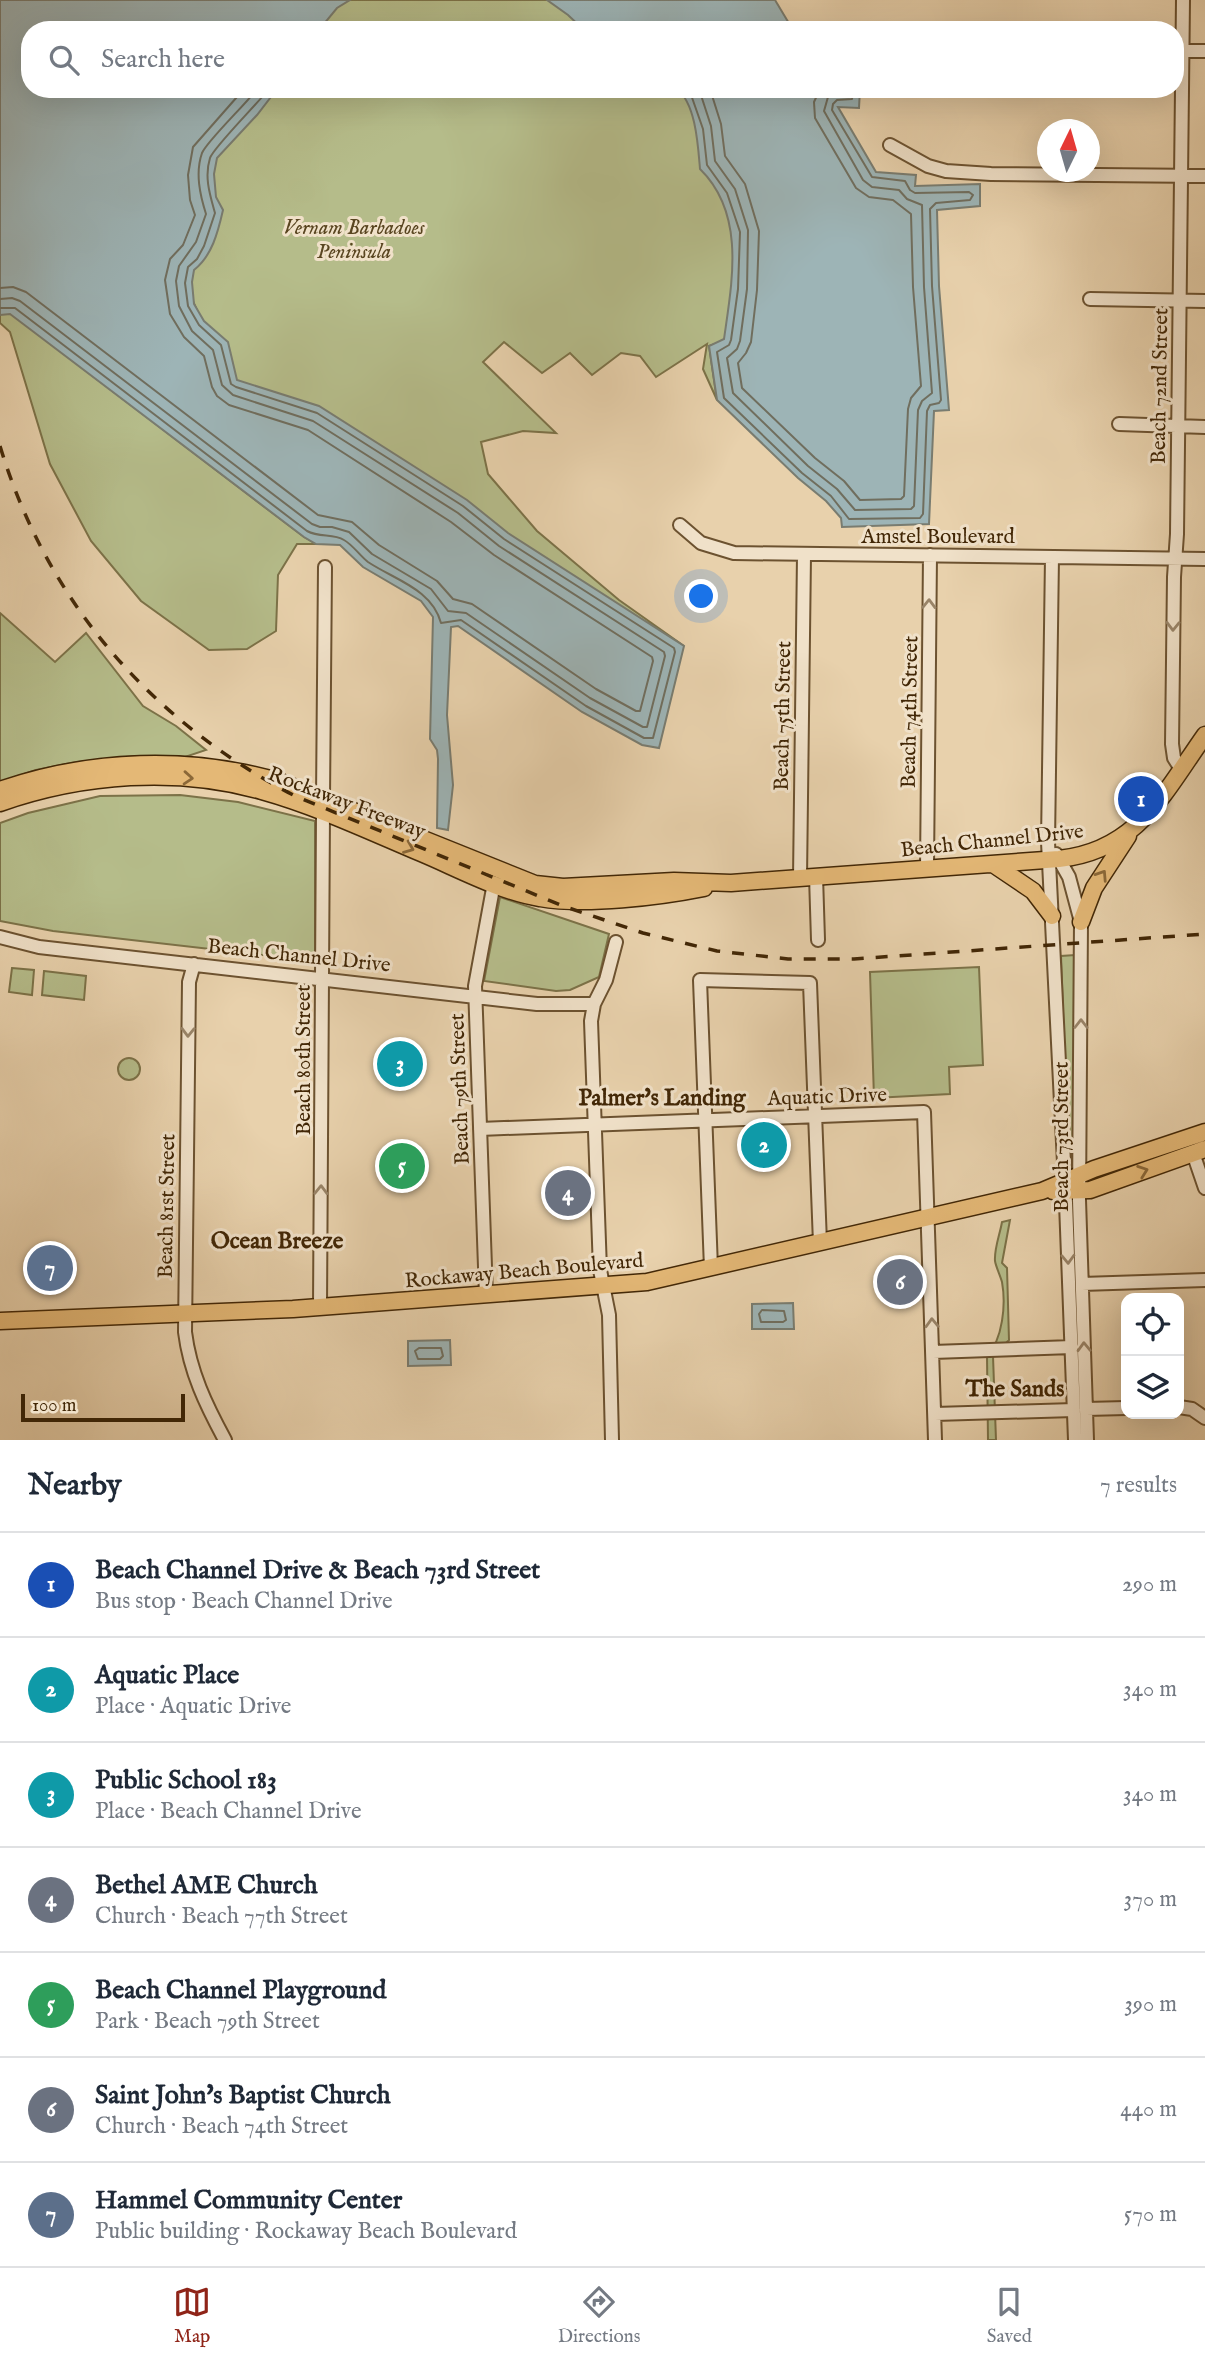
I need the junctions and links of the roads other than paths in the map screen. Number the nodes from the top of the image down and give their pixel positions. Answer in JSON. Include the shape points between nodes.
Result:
{"nodes":[{"id":1,"x":1183,"y":0,"type":"edge"},
{"id":2,"x":1181,"y":21,"type":"edge"},
{"id":3,"x":1184,"y":51,"type":"edge"},
{"id":4,"x":1205,"y":51,"type":"edge"},
{"id":5,"x":1180,"y":98,"type":"edge"},
{"id":6,"x":890,"y":145,"type":"dead end"},
{"id":7,"x":1181,"y":176,"type":"junction"},
{"id":8,"x":1205,"y":176,"type":"edge"},
{"id":9,"x":1090,"y":299,"type":"dead end"},
{"id":10,"x":1180,"y":300,"type":"junction"},
{"id":11,"x":1205,"y":301,"type":"edge"},
{"id":12,"x":1119,"y":424,"type":"dead end"},
{"id":13,"x":1178,"y":426,"type":"junction"},
{"id":14,"x":1205,"y":427,"type":"edge"},
{"id":15,"x":680,"y":526,"type":"dead end"},
{"id":16,"x":804,"y":555,"type":"junction"},
{"id":17,"x":930,"y":555,"type":"junction"},
{"id":18,"x":1052,"y":557,"type":"junction"},
{"id":19,"x":1175,"y":558,"type":"junction"},
{"id":20,"x":1205,"y":559,"type":"edge"},
{"id":21,"x":325,"y":567,"type":"dead end"},
{"id":22,"x":1205,"y":735,"type":"edge"},
{"id":23,"x":1181,"y":769,"type":"junction"},
{"id":24,"x":0,"y":790,"type":"edge"},
{"id":25,"x":0,"y":803,"type":"edge"},
{"id":26,"x":323,"y":806,"type":"junction"},
{"id":27,"x":1131,"y":832,"type":"junction"},
{"id":28,"x":1054,"y":859,"type":"junction"},
{"id":29,"x":993,"y":864,"type":"junction"},
{"id":30,"x":927,"y":868,"type":"junction"},
{"id":31,"x":808,"y":877,"type":"junction"},
{"id":32,"x":494,"y":883,"type":"junction"},
{"id":33,"x":633,"y":890,"type":"junction"},
{"id":34,"x":1052,"y":916,"type":"junction"},
{"id":35,"x":1082,"y":922,"type":"junction"},
{"id":36,"x":0,"y":937,"type":"edge"},
{"id":37,"x":818,"y":940,"type":"dead end"},
{"id":38,"x":616,"y":942,"type":"dead end"},
{"id":39,"x":194,"y":964,"type":"junction"},
{"id":40,"x":323,"y":979,"type":"junction"},
{"id":41,"x":475,"y":996,"type":"junction"},
{"id":42,"x":593,"y":1004,"type":"junction"},
{"id":43,"x":815,"y":1116,"type":"junction"},
{"id":44,"x":705,"y":1120,"type":"junction"},
{"id":45,"x":595,"y":1124,"type":"junction"},
{"id":46,"x":480,"y":1129,"type":"junction"},
{"id":47,"x":1205,"y":1132,"type":"edge"},
{"id":48,"x":1199,"y":1151,"type":"edge"},
{"id":49,"x":1072,"y":1184,"type":"junction"},
{"id":50,"x":1205,"y":1188,"type":"edge"},
{"id":51,"x":929,"y":1218,"type":"junction"},
{"id":52,"x":820,"y":1243,"type":"junction"},
{"id":53,"x":711,"y":1268,"type":"junction"},
{"id":54,"x":1205,"y":1280,"type":"edge"},
{"id":55,"x":1082,"y":1284,"type":"junction"},
{"id":56,"x":604,"y":1285,"type":"junction"},
{"id":57,"x":485,"y":1294,"type":"junction"},
{"id":58,"x":320,"y":1307,"type":"junction"},
{"id":59,"x":184,"y":1314,"type":"junction"},
{"id":60,"x":0,"y":1321,"type":"edge"},
{"id":61,"x":1072,"y":1346,"type":"junction"},
{"id":62,"x":933,"y":1352,"type":"junction"},
{"id":63,"x":1121,"y":1408,"type":"edge"},
{"id":64,"x":1184,"y":1408,"type":"edge"},
{"id":65,"x":1080,"y":1410,"type":"junction"},
{"id":66,"x":935,"y":1414,"type":"junction"},
{"id":67,"x":1205,"y":1418,"type":"edge"},
{"id":68,"x":225,"y":1440,"type":"edge"},
{"id":69,"x":612,"y":1440,"type":"edge"},
{"id":70,"x":935,"y":1440,"type":"edge"},
{"id":71,"x":1075,"y":1440,"type":"edge"},
{"id":72,"x":1087,"y":1440,"type":"edge"}],
"edges":[{"from":1,"to":2,"type":"street","name":"Beach 72nd Street"},
{"from":3,"to":4,"type":"street"},
{"from":5,"to":7,"type":"street","name":"Beach 72nd Street"},
{"from":6,"to":7,"type":"street","via":[[946,171]]},
{"from":7,"to":8,"type":"street"},
{"from":7,"to":10,"type":"street","name":"Beach 72nd Street"},
{"from":9,"to":10,"type":"street"},
{"from":10,"to":11,"type":"street"},
{"from":10,"to":13,"type":"street","name":"Beach 72nd Street"},
{"from":12,"to":13,"type":"street"},
{"from":13,"to":14,"type":"street"},
{"from":13,"to":19,"type":"street","name":"Beach 72nd Street"},
{"from":15,"to":16,"type":"street","name":"Amstel Boulevard","via":[[701,543],[728,553]]},
{"from":16,"to":17,"type":"street","name":"Amstel Boulevard"},
{"from":16,"to":31,"type":"street","name":"Beach 75th Street"},
{"from":17,"to":18,"type":"street","name":"Amstel Boulevard"},
{"from":30,"to":17,"type":"street","name":"Beach 74th Street","one_way":true},
{"from":18,"to":19,"type":"street","name":"Amstel Boulevard"},
{"from":18,"to":28,"type":"street","name":"Beach 73rd Street","via":[[1048,842]]},
{"from":19,"to":20,"type":"street","name":"Amstel Boulevard"},
{"from":19,"to":23,"type":"street","name":"Beach 72nd Street","one_way":true,"via":[[1172,744]]},
{"from":21,"to":26,"type":"street","name":"Beach 80th Street"},
{"from":22,"to":23,"type":"main road","name":"Beach Channel Drive"},
{"from":23,"to":27,"type":"main road","name":"Beach Channel Drive"},
{"from":24,"to":26,"type":"main road","name":"Rockaway Freeway","via":[[87,769],[183,764],[257,775]]},
{"from":25,"to":26,"type":"main road","name":"Rockaway Freeway","one_way":true,"via":[[83,782],[168,777],[248,787]]},
{"from":26,"to":32,"type":"main road","name":"Rockaway Freeway","one_way":true},
{"from":26,"to":33,"type":"main road","name":"Rockaway Freeway","via":[[535,884]]},
{"from":26,"to":40,"type":"street","name":"Beach 80th Street"},
{"from":27,"to":28,"type":"main road","name":"Beach Channel Drive","via":[[1097,851]]},
{"from":35,"to":27,"type":"main road","one_way":true,"via":[[1097,883]]},
{"from":28,"to":29,"type":"main road","name":"Beach Channel Drive"},
{"from":28,"to":34,"type":"street","name":"Beach 73rd Street"},
{"from":28,"to":35,"type":"street","name":"Beach 73rd Street","via":[[1069,877]]},
{"from":29,"to":30,"type":"main road","name":"Beach Channel Drive"},
{"from":29,"to":34,"type":"main road","via":[[1033,891]]},
{"from":30,"to":31,"type":"main road","name":"Beach Channel Drive"},
{"from":31,"to":33,"type":"main road","name":"Beach Channel Drive","via":[[730,883],[674,894]]},
{"from":31,"to":37,"type":"street","name":"Beach 75th Street"},
{"from":32,"to":33,"type":"main road","name":"Rockaway Freeway","via":[[552,900]]},
{"from":32,"to":41,"type":"street","name":"Beach 79th Street"},
{"from":34,"to":49,"type":"street","name":"Beach 73rd Street"},
{"from":49,"to":35,"type":"street","name":"Beach 73rd Street","one_way":true},
{"from":36,"to":39,"type":"street","name":"Beach Channel Drive","via":[[38,947]]},
{"from":38,"to":42,"type":"street","via":[[606,980]]},
{"from":39,"to":40,"type":"street","name":"Beach Channel Drive"},
{"from":39,"to":59,"type":"street","name":"Beach 81st Street","one_way":true,"via":[[189,982]]},
{"from":40,"to":41,"type":"street","name":"Beach Channel Drive"},
{"from":58,"to":40,"type":"street","name":"Beach 80th Street","one_way":true},
{"from":41,"to":42,"type":"street","name":"Beach Channel Drive","via":[[545,1005]]},
{"from":41,"to":46,"type":"street","name":"Beach 79th Street"},
{"from":42,"to":45,"type":"street"},
{"from":43,"to":44,"type":"street","name":"Aquatic Drive"},
{"from":43,"to":44,"type":"street","via":[[810,983],[700,980]]},
{"from":43,"to":51,"type":"street","name":"Aquatic Drive","via":[[924,1112]]},
{"from":43,"to":52,"type":"street"},
{"from":44,"to":45,"type":"street","name":"Aquatic Drive"},
{"from":44,"to":53,"type":"street"},
{"from":45,"to":46,"type":"street","name":"Aquatic Drive"},
{"from":45,"to":56,"type":"street"},
{"from":46,"to":57,"type":"street","name":"Beach 79th Street"},
{"from":47,"to":49,"type":"main road","name":"Rockaway Beach Boulevard"},
{"from":49,"to":48,"type":"main road","name":"Rockaway Beach Boulevard","one_way":true,"via":[[1094,1188]]},
{"from":48,"to":50,"type":"street"},
{"from":49,"to":51,"type":"main road","name":"Rockaway Beach Boulevard"},
{"from":49,"to":55,"type":"street","name":"Beach 73rd Street"},
{"from":49,"to":61,"type":"street","name":"Beach 73rd Street","one_way":true},
{"from":51,"to":52,"type":"main road","name":"Rockaway Beach Boulevard"},
{"from":62,"to":51,"type":"street","one_way":true},
{"from":52,"to":53,"type":"main road","name":"Rockaway Beach Boulevard"},
{"from":53,"to":56,"type":"main road","name":"Rockaway Beach Boulevard"},
{"from":54,"to":55,"type":"street"},
{"from":65,"to":55,"type":"street","name":"Beach 73rd Street","one_way":true},
{"from":56,"to":57,"type":"main road","name":"Rockaway Beach Boulevard"},
{"from":56,"to":69,"type":"street"},
{"from":57,"to":58,"type":"main road","name":"Rockaway Beach Boulevard"},
{"from":58,"to":59,"type":"main road","name":"Rockaway Beach Boulevard"},
{"from":59,"to":60,"type":"main road","name":"Rockaway Beach Boulevard"},
{"from":59,"to":68,"type":"street","name":"Beach 81st Street","via":[[195,1377]]},
{"from":61,"to":62,"type":"street"},
{"from":61,"to":65,"type":"street","name":"Beach 73rd Street"},
{"from":62,"to":66,"type":"street"},
{"from":63,"to":65,"type":"street"},
{"from":64,"to":67,"type":"street"},
{"from":65,"to":66,"type":"street"},
{"from":65,"to":71,"type":"street","name":"Beach 73rd Street"},
{"from":65,"to":72,"type":"street","name":"Beach 73rd Street"},
{"from":66,"to":70,"type":"street"}]}
